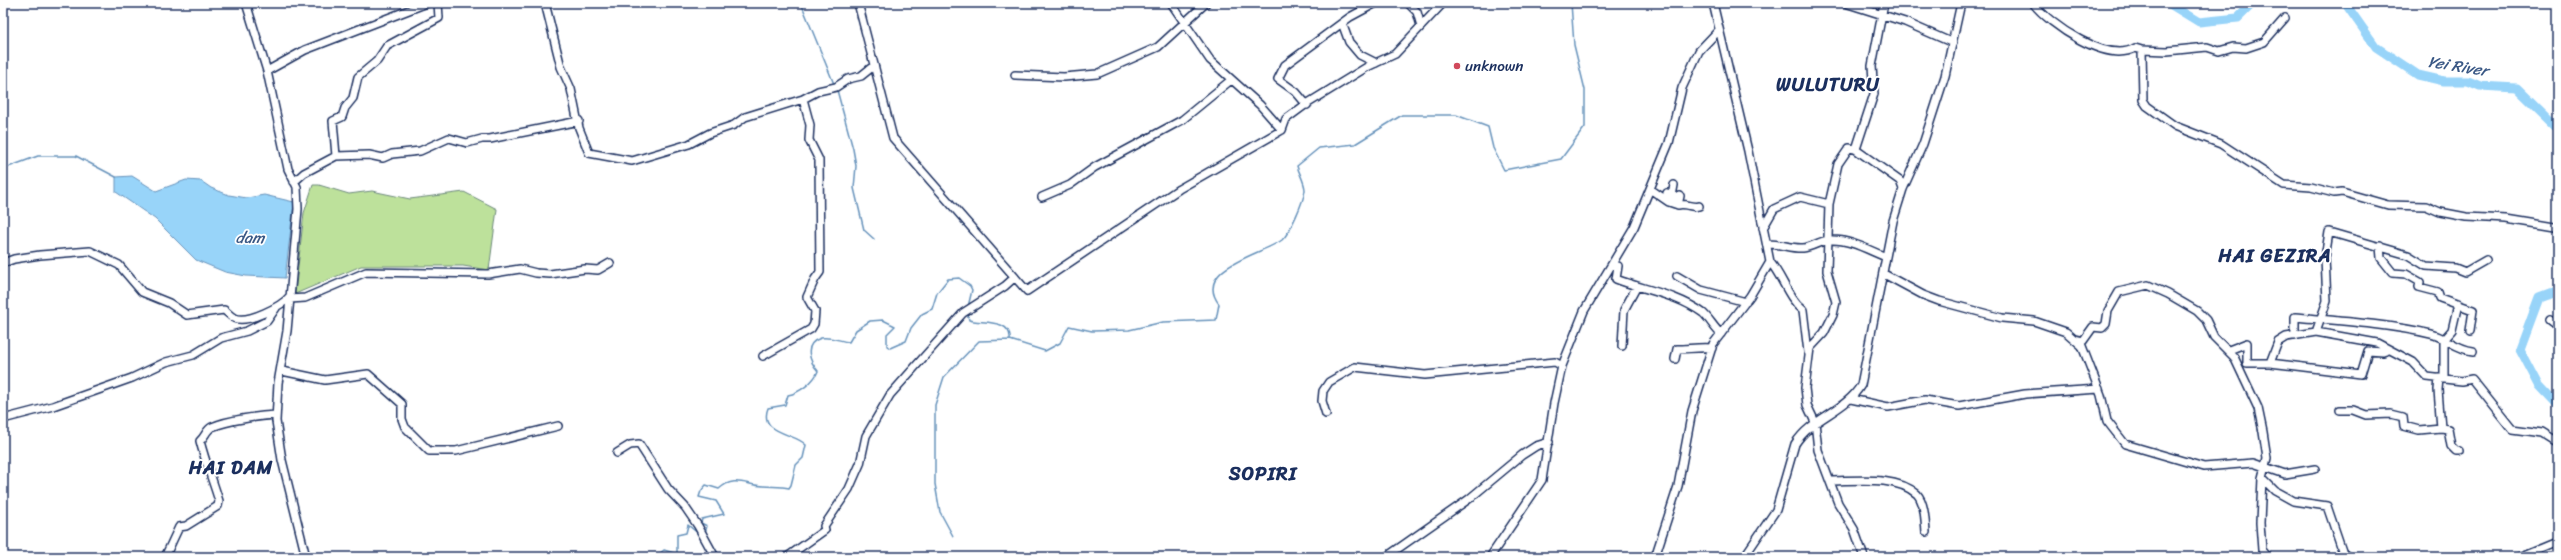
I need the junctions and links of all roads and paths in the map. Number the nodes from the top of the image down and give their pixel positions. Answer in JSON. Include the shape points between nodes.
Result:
{"nodes":[{"id":1,"x":246,"y":3,"type":"edge"},
{"id":2,"x":427,"y":3,"type":"edge"},
{"id":3,"x":438,"y":3,"type":"edge"},
{"id":4,"x":545,"y":3,"type":"edge"},
{"id":5,"x":858,"y":3,"type":"edge"},
{"id":6,"x":1171,"y":3,"type":"edge"},
{"id":7,"x":1206,"y":3,"type":"edge"},
{"id":8,"x":1376,"y":3,"type":"edge"},
{"id":9,"x":1408,"y":3,"type":"edge"},
{"id":10,"x":1444,"y":3,"type":"edge"},
{"id":11,"x":1713,"y":3,"type":"edge"},
{"id":12,"x":1845,"y":3,"type":"edge"},
{"id":13,"x":1884,"y":3,"type":"edge"},
{"id":14,"x":1961,"y":3,"type":"edge"},
{"id":15,"x":2033,"y":3,"type":"edge"},
{"id":16,"x":1882,"y":16,"type":"junction"},
{"id":17,"x":2285,"y":18,"type":"dead end"},
{"id":18,"x":1342,"y":23,"type":"junction"},
{"id":19,"x":1185,"y":24,"type":"junction"},
{"id":20,"x":1421,"y":26,"type":"junction"},
{"id":21,"x":1719,"y":30,"type":"junction"},
{"id":22,"x":1953,"y":43,"type":"junction"},
{"id":23,"x":2142,"y":50,"type":"junction"},
{"id":24,"x":1376,"y":63,"type":"junction"},
{"id":25,"x":875,"y":68,"type":"junction"},
{"id":26,"x":267,"y":71,"type":"junction"},
{"id":27,"x":1015,"y":75,"type":"dead end"},
{"id":28,"x":1231,"y":80,"type":"junction"},
{"id":29,"x":803,"y":99,"type":"junction"},
{"id":30,"x":1307,"y":105,"type":"junction"},
{"id":31,"x":579,"y":121,"type":"junction"},
{"id":32,"x":1282,"y":130,"type":"junction"},
{"id":33,"x":1855,"y":149,"type":"junction"},
{"id":34,"x":336,"y":156,"type":"junction"},
{"id":35,"x":294,"y":182,"type":"junction"},
{"id":36,"x":1674,"y":185,"type":"dead end"},
{"id":37,"x":1650,"y":189,"type":"junction"},
{"id":38,"x":1903,"y":189,"type":"junction"},
{"id":39,"x":1042,"y":197,"type":"dead end"},
{"id":40,"x":1675,"y":198,"type":"junction"},
{"id":41,"x":1829,"y":204,"type":"junction"},
{"id":42,"x":1700,"y":206,"type":"dead end"},
{"id":43,"x":2555,"y":227,"type":"dead end"},
{"id":44,"x":1764,"y":228,"type":"junction"},
{"id":45,"x":1828,"y":240,"type":"junction"},
{"id":46,"x":1767,"y":244,"type":"junction"},
{"id":47,"x":2380,"y":246,"type":"junction"},
{"id":48,"x":1886,"y":257,"type":"junction"},
{"id":49,"x":2486,"y":260,"type":"dead end"},
{"id":50,"x":1770,"y":262,"type":"junction"},
{"id":51,"x":3,"y":263,"type":"edge"},
{"id":52,"x":610,"y":263,"type":"dead end"},
{"id":53,"x":1612,"y":265,"type":"junction"},
{"id":54,"x":1884,"y":274,"type":"junction"},
{"id":55,"x":1677,"y":276,"type":"dead end"},
{"id":56,"x":1015,"y":277,"type":"junction"},
{"id":57,"x":1637,"y":286,"type":"junction"},
{"id":58,"x":290,"y":298,"type":"junction"},
{"id":59,"x":1746,"y":302,"type":"junction"},
{"id":60,"x":2458,"y":304,"type":"junction"},
{"id":61,"x":276,"y":308,"type":"junction"},
{"id":62,"x":2550,"y":320,"type":"dead end"},
{"id":63,"x":2319,"y":326,"type":"junction"},
{"id":64,"x":2558,"y":326,"type":"edge"},
{"id":65,"x":2470,"y":332,"type":"dead end"},
{"id":66,"x":1721,"y":334,"type":"junction"},
{"id":67,"x":2295,"y":336,"type":"junction"},
{"id":68,"x":2074,"y":339,"type":"junction"},
{"id":69,"x":2444,"y":339,"type":"junction"},
{"id":70,"x":1622,"y":346,"type":"dead end"},
{"id":71,"x":1712,"y":348,"type":"junction"},
{"id":72,"x":2229,"y":350,"type":"junction"},
{"id":73,"x":2389,"y":350,"type":"junction"},
{"id":74,"x":2473,"y":351,"type":"dead end"},
{"id":75,"x":1809,"y":353,"type":"junction"},
{"id":76,"x":763,"y":356,"type":"dead end"},
{"id":77,"x":1675,"y":360,"type":"dead end"},
{"id":78,"x":2270,"y":363,"type":"junction"},
{"id":79,"x":1562,"y":366,"type":"junction"},
{"id":80,"x":282,"y":371,"type":"junction"},
{"id":81,"x":2442,"y":378,"type":"junction"},
{"id":82,"x":2099,"y":389,"type":"junction"},
{"id":83,"x":1852,"y":399,"type":"junction"},
{"id":84,"x":2340,"y":410,"type":"dead end"},
{"id":85,"x":1326,"y":414,"type":"dead end"},
{"id":86,"x":276,"y":415,"type":"junction"},
{"id":87,"x":3,"y":419,"type":"edge"},
{"id":88,"x":1815,"y":422,"type":"junction"},
{"id":89,"x":558,"y":426,"type":"dead end"},
{"id":90,"x":2441,"y":428,"type":"junction"},
{"id":91,"x":1549,"y":442,"type":"junction"},
{"id":92,"x":2558,"y":443,"type":"edge"},
{"id":93,"x":2459,"y":451,"type":"dead end"},
{"id":94,"x":617,"y":453,"type":"dead end"},
{"id":95,"x":2266,"y":467,"type":"junction"},
{"id":96,"x":2315,"y":470,"type":"dead end"},
{"id":97,"x":2262,"y":478,"type":"junction"},
{"id":98,"x":1830,"y":480,"type":"junction"},
{"id":99,"x":1926,"y":532,"type":"dead end"},
{"id":100,"x":2558,"y":541,"type":"edge"},
{"id":101,"x":2345,"y":556,"type":"edge"},
{"id":102,"x":165,"y":557,"type":"edge"},
{"id":103,"x":306,"y":557,"type":"edge"},
{"id":104,"x":715,"y":557,"type":"edge"},
{"id":105,"x":787,"y":557,"type":"edge"},
{"id":106,"x":1386,"y":557,"type":"edge"},
{"id":107,"x":1490,"y":557,"type":"edge"},
{"id":108,"x":1656,"y":557,"type":"edge"},
{"id":109,"x":1744,"y":557,"type":"edge"},
{"id":110,"x":1864,"y":557,"type":"edge"},
{"id":111,"x":2268,"y":557,"type":"edge"},
{"id":112,"x":2519,"y":557,"type":"edge"}],
"edges":[{"from":1,"to":26,"type":"street"},
{"from":2,"to":26,"type":"street","via":[[305,50]]},
{"from":3,"to":34,"type":"street","via":[[439,18],[387,46],[377,62],[358,77],[352,98],[342,117],[333,121]]},
{"from":4,"to":31,"type":"street","via":[[561,67],[571,89]]},
{"from":5,"to":25,"type":"street"},
{"from":6,"to":19,"type":"street"},
{"from":7,"to":19,"type":"street"},
{"from":8,"to":18,"type":"street"},
{"from":9,"to":20,"type":"street","via":[[1417,12]]},
{"from":10,"to":20,"type":"street"},
{"from":11,"to":21,"type":"street"},
{"from":12,"to":16,"type":"street"},
{"from":13,"to":16,"type":"street"},
{"from":14,"to":22,"type":"street"},
{"from":15,"to":23,"type":"street","via":[[2079,41],[2116,51],[2129,51],[2134,48]]},
{"from":16,"to":22,"type":"street","via":[[1906,22]]},
{"from":16,"to":33,"type":"street","via":[[1872,66],[1874,94]]},
{"from":17,"to":23,"type":"street","via":[[2264,42],[2246,48],[2219,51],[2206,47],[2167,51]]},
{"from":18,"to":24,"type":"street","via":[[1351,44],[1360,55]]},
{"from":18,"to":30,"type":"street","via":[[1285,65],[1279,77]]},
{"from":19,"to":27,"type":"street","via":[[1158,47],[1097,74],[1064,77]]},
{"from":19,"to":28,"type":"street","via":[[1210,60]]},
{"from":20,"to":24,"type":"street","via":[[1395,54]]},
{"from":21,"to":37,"type":"street","via":[[1699,51],[1682,88],[1669,142]]},
{"from":21,"to":44,"type":"street"},
{"from":22,"to":38,"type":"street","via":[[1923,144]]},
{"from":23,"to":43,"type":"street","via":[[2143,100],[2147,106],[2175,126],[2221,144],[2284,185],[2342,192],[2388,205],[2426,206],[2440,212],[2466,217],[2507,219]]},
{"from":24,"to":30,"type":"street"},
{"from":25,"to":29,"type":"street","via":[[871,68],[862,76],[848,79],[836,87],[818,91]]},
{"from":25,"to":56,"type":"street","via":[[893,138]]},
{"from":26,"to":35,"type":"street","via":[[288,169]]},
{"from":28,"to":32,"type":"street","via":[[1260,105]]},
{"from":28,"to":39,"type":"street","via":[[1182,120],[1094,167],[1070,185]]},
{"from":29,"to":31,"type":"street","via":[[745,117],[734,125],[710,132],[689,144],[632,161],[589,153],[579,128]]},
{"from":29,"to":76,"type":"street","via":[[810,125],[809,140],[819,160],[820,272],[814,279],[807,297],[814,310],[814,324],[811,329]]},
{"from":30,"to":32,"type":"street","via":[[1286,119]]},
{"from":31,"to":34,"type":"street","via":[[472,143],[449,138],[420,151],[392,154],[383,158],[368,155]]},
{"from":32,"to":56,"type":"street","via":[[1179,189],[1027,291]]},
{"from":33,"to":38,"type":"street","via":[[1900,181]]},
{"from":33,"to":41,"type":"street","via":[[1849,148],[1840,158]]},
{"from":34,"to":35,"type":"street","via":[[304,173]]},
{"from":35,"to":58,"type":"street","via":[[298,209]]},
{"from":36,"to":40,"type":"street"},
{"from":37,"to":40,"type":"street","via":[[1669,202]]},
{"from":37,"to":53,"type":"street","via":[[1634,227]]},
{"from":38,"to":48,"type":"street"},
{"from":40,"to":42,"type":"street","via":[[1696,208]]},
{"from":41,"to":44,"type":"street","via":[[1800,197],[1774,209]]},
{"from":41,"to":45,"type":"street"},
{"from":44,"to":46,"type":"street"},
{"from":45,"to":46,"type":"street","via":[[1816,246],[1802,248]]},
{"from":45,"to":48,"type":"street","via":[[1860,246]]},
{"from":45,"to":75,"type":"street","via":[[1827,271],[1836,302],[1834,315],[1824,334],[1811,346]]},
{"from":46,"to":50,"type":"street"},
{"from":47,"to":49,"type":"street","via":[[2408,255],[2426,266],[2455,268],[2465,272]]},
{"from":47,"to":60,"type":"street","via":[[2381,258],[2394,273],[2406,274],[2420,282],[2419,287],[2438,292],[2440,298]]},
{"from":47,"to":63,"type":"street","via":[[2329,232],[2325,258],[2327,301]]},
{"from":48,"to":54,"type":"street"},
{"from":50,"to":59,"type":"street"},
{"from":50,"to":75,"type":"street","via":[[1781,277],[1790,298],[1803,310]]},
{"from":51,"to":61,"type":"street","via":[[14,259],[85,250],[119,265],[142,292],[169,303],[187,315],[224,310],[238,319]]},
{"from":52,"to":58,"type":"street","via":[[598,270],[585,269],[550,274],[536,274],[520,269],[488,274],[366,272],[306,298]]},
{"from":53,"to":57,"type":"street","via":[[1618,266],[1616,279]]},
{"from":53,"to":79,"type":"street","via":[[1584,311]]},
{"from":54,"to":68,"type":"street","via":[[1934,299],[2002,318],[2046,325],[2066,332]]},
{"from":54,"to":83,"type":"street","via":[[1874,310],[1861,385]]},
{"from":55,"to":59,"type":"street","via":[[1701,290]]},
{"from":56,"to":105,"type":"street","via":[[963,313],[890,395],[866,436],[860,464],[849,490],[826,522],[825,530]]},
{"from":57,"to":66,"type":"street","via":[[1692,307],[1704,314]]},
{"from":57,"to":70,"type":"street","via":[[1624,310]]},
{"from":58,"to":61,"type":"street"},
{"from":58,"to":80,"type":"street"},
{"from":59,"to":66,"type":"street"},
{"from":60,"to":65,"type":"street","via":[[2473,310]]},
{"from":60,"to":69,"type":"street","via":[[2452,330]]},
{"from":61,"to":87,"type":"street","via":[[267,321],[247,331],[221,338],[192,355],[166,362],[132,378],[53,406]]},
{"from":62,"to":64,"type":"street"},
{"from":63,"to":67,"type":"street"},
{"from":63,"to":67,"type":"street","via":[[2295,317]]},
{"from":63,"to":69,"type":"street","via":[[2404,328]]},
{"from":63,"to":73,"type":"street","via":[[2326,335],[2377,343]]},
{"from":66,"to":71,"type":"street"},
{"from":67,"to":78,"type":"street","via":[[2286,337],[2278,342]]},
{"from":68,"to":72,"type":"street","via":[[2083,340],[2093,327],[2102,328],[2106,324],[2108,311],[2119,292],[2148,285],[2158,288],[2197,311],[2206,320],[2214,337]]},
{"from":68,"to":82,"type":"street","via":[[2082,346]]},
{"from":69,"to":74,"type":"street","via":[[2461,350]]},
{"from":69,"to":81,"type":"street"},
{"from":71,"to":77,"type":"street","via":[[1694,347],[1685,351],[1677,349]]},
{"from":71,"to":108,"type":"street","via":[[1692,411],[1678,486]]},
{"from":72,"to":78,"type":"street","via":[[2248,343],[2247,363]]},
{"from":72,"to":95,"type":"street","via":[[2258,408],[2266,451]]},
{"from":73,"to":78,"type":"street","via":[[2368,351],[2361,374]]},
{"from":73,"to":81,"type":"street","via":[[2422,368],[2427,376]]},
{"from":75,"to":88,"type":"street","via":[[1805,388],[1807,404]]},
{"from":79,"to":85,"type":"street","via":[[1555,362],[1425,375],[1355,367],[1329,382],[1323,391],[1322,402]]},
{"from":79,"to":91,"type":"street"},
{"from":80,"to":86,"type":"street","via":[[278,383]]},
{"from":80,"to":89,"type":"street","via":[[325,380],[368,374],[402,404],[405,427],[429,451],[456,451]]},
{"from":81,"to":90,"type":"street","via":[[2438,390]]},
{"from":81,"to":92,"type":"street","via":[[2472,380],[2512,429],[2542,433]]},
{"from":82,"to":83,"type":"street","via":[[2032,394],[1959,406],[1924,400],[1888,407]]},
{"from":82,"to":95,"type":"street","via":[[2107,421],[2125,444],[2204,468],[2252,463]]},
{"from":83,"to":88,"type":"street"},
{"from":84,"to":90,"type":"street","via":[[2353,410],[2366,415],[2403,417],[2404,426],[2419,430]]},
{"from":86,"to":102,"type":"street","via":[[246,418],[212,427],[206,433],[200,441],[219,501],[213,509],[185,527],[179,527]]},
{"from":86,"to":103,"type":"street","via":[[282,460]]},
{"from":88,"to":98,"type":"street","via":[[1818,450]]},
{"from":88,"to":109,"type":"street","via":[[1795,444],[1776,510]]},
{"from":90,"to":93,"type":"street","via":[[2448,430],[2451,446]]},
{"from":91,"to":106,"type":"street","via":[[1536,446],[1522,455],[1469,499]]},
{"from":91,"to":107,"type":"street","via":[[1542,480]]},
{"from":94,"to":104,"type":"street","via":[[630,445],[639,444],[668,490],[685,507],[698,526]]},
{"from":95,"to":96,"type":"street","via":[[2286,474]]},
{"from":95,"to":97,"type":"street"},
{"from":97,"to":101,"type":"street","via":[[2275,491],[2293,501],[2327,506]]},
{"from":97,"to":111,"type":"street","via":[[2260,524],[2262,550]]},
{"from":98,"to":99,"type":"street","via":[[1881,480],[1908,489],[1917,495],[1924,510]]},
{"from":98,"to":110,"type":"street","via":[[1838,503],[1854,529]]},
{"from":100,"to":112,"type":"street"}]}
